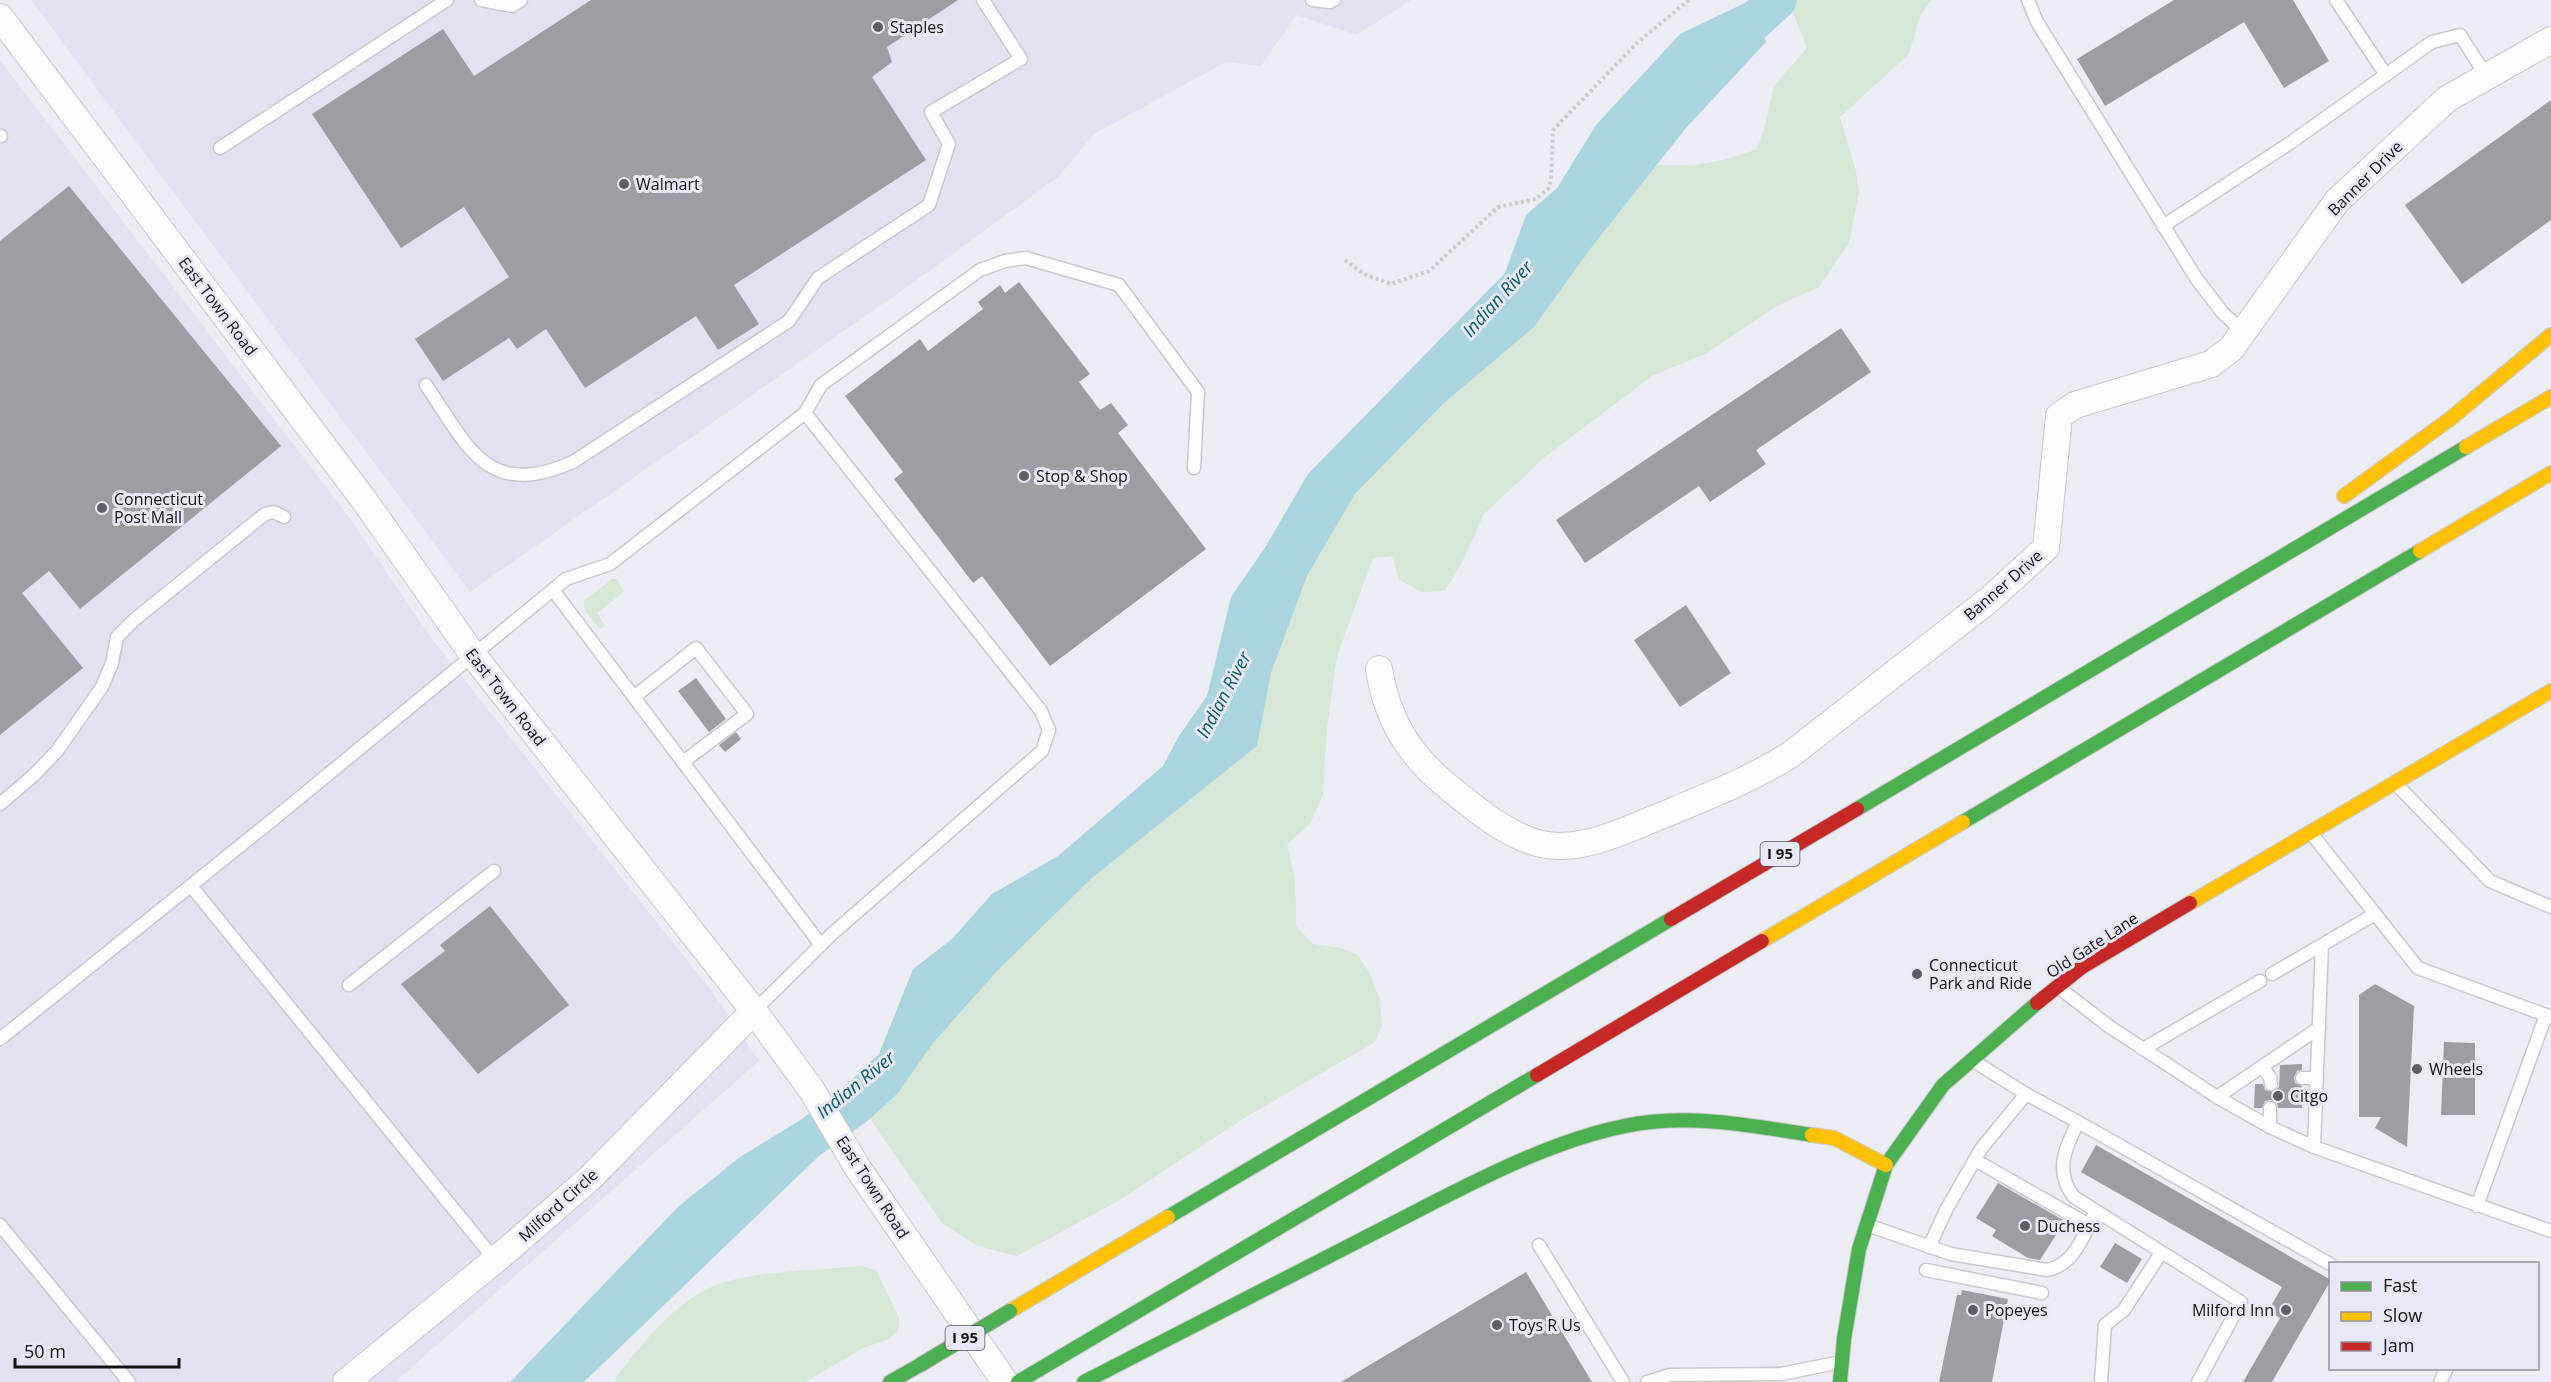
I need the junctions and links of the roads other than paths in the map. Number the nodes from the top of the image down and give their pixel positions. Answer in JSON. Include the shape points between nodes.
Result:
{"nodes":[{"id":1,"x":447,"y":0,"type":"edge"},
{"id":2,"x":481,"y":0,"type":"edge"},
{"id":3,"x":983,"y":0,"type":"edge"},
{"id":4,"x":1312,"y":0,"type":"edge"},
{"id":5,"x":1334,"y":0,"type":"edge"},
{"id":6,"x":2028,"y":0,"type":"edge"},
{"id":7,"x":2336,"y":0,"type":"edge"},
{"id":8,"x":514,"y":2,"type":"edge"},
{"id":9,"x":0,"y":16,"type":"edge"},
{"id":10,"x":2551,"y":40,"type":"edge"},
{"id":11,"x":2386,"y":75,"type":"junction"},
{"id":12,"x":2487,"y":77,"type":"junction"},
{"id":13,"x":220,"y":147,"type":"dead end"},
{"id":14,"x":2163,"y":225,"type":"junction"},
{"id":15,"x":2243,"y":332,"type":"junction"},
{"id":16,"x":2551,"y":335,"type":"edge"},
{"id":17,"x":426,"y":385,"type":"dead end"},
{"id":18,"x":2551,"y":397,"type":"edge"},
{"id":19,"x":805,"y":413,"type":"junction"},
{"id":20,"x":1194,"y":468,"type":"dead end"},
{"id":21,"x":2551,"y":473,"type":"edge"},
{"id":22,"x":2328,"y":506,"type":"dead end"},
{"id":23,"x":284,"y":517,"type":"dead end"},
{"id":24,"x":2239,"y":566,"type":"dead end"},
{"id":25,"x":553,"y":590,"type":"junction"},
{"id":26,"x":472,"y":654,"type":"junction"},
{"id":27,"x":1379,"y":669,"type":"dead end"},
{"id":28,"x":2551,"y":691,"type":"edge"},
{"id":29,"x":634,"y":697,"type":"junction"},
{"id":30,"x":2020,"y":712,"type":"junction"},
{"id":31,"x":684,"y":762,"type":"junction"},
{"id":32,"x":2394,"y":782,"type":"junction"},
{"id":33,"x":0,"y":804,"type":"edge"},
{"id":34,"x":2310,"y":831,"type":"junction"},
{"id":35,"x":494,"y":870,"type":"dead end"},
{"id":36,"x":191,"y":886,"type":"junction"},
{"id":37,"x":2551,"y":907,"type":"edge"},
{"id":38,"x":2375,"y":914,"type":"junction"},
{"id":39,"x":821,"y":945,"type":"junction"},
{"id":40,"x":2322,"y":945,"type":"junction"},
{"id":41,"x":2272,"y":974,"type":"dead end"},
{"id":42,"x":2260,"y":981,"type":"dead end"},
{"id":43,"x":349,"y":985,"type":"dead end"},
{"id":44,"x":2057,"y":987,"type":"junction"},
{"id":45,"x":754,"y":1011,"type":"junction"},
{"id":46,"x":2548,"y":1016,"type":"edge"},
{"id":47,"x":2319,"y":1028,"type":"junction"},
{"id":48,"x":0,"y":1039,"type":"edge"},
{"id":49,"x":2143,"y":1049,"type":"junction"},
{"id":50,"x":1971,"y":1059,"type":"junction"},
{"id":51,"x":2262,"y":1067,"type":"junction"},
{"id":52,"x":2302,"y":1078,"type":"dead end"},
{"id":53,"x":2317,"y":1078,"type":"junction"},
{"id":54,"x":2273,"y":1079,"type":"dead end"},
{"id":55,"x":2026,"y":1094,"type":"junction"},
{"id":56,"x":2217,"y":1097,"type":"junction"},
{"id":57,"x":2270,"y":1108,"type":"dead end"},
{"id":58,"x":2078,"y":1122,"type":"junction"},
{"id":59,"x":2270,"y":1127,"type":"junction"},
{"id":60,"x":2314,"y":1147,"type":"junction"},
{"id":61,"x":1975,"y":1160,"type":"junction"},
{"id":62,"x":1886,"y":1165,"type":"junction"},
{"id":63,"x":2477,"y":1206,"type":"junction"},
{"id":64,"x":2096,"y":1211,"type":"junction"},
{"id":65,"x":0,"y":1225,"type":"edge"},
{"id":66,"x":1866,"y":1225,"type":"junction"},
{"id":67,"x":2089,"y":1225,"type":"junction"},
{"id":68,"x":2551,"y":1231,"type":"edge"},
{"id":69,"x":1539,"y":1245,"type":"dead end"},
{"id":70,"x":1929,"y":1247,"type":"junction"},
{"id":71,"x":2161,"y":1253,"type":"junction"},
{"id":72,"x":495,"y":1260,"type":"junction"},
{"id":73,"x":2329,"y":1263,"type":"edge"},
{"id":74,"x":1926,"y":1270,"type":"dead end"},
{"id":75,"x":2042,"y":1293,"type":"dead end"},
{"id":76,"x":1842,"y":1362,"type":"junction"},
{"id":77,"x":129,"y":1382,"type":"edge"},
{"id":78,"x":346,"y":1382,"type":"edge"},
{"id":79,"x":890,"y":1382,"type":"edge"},
{"id":80,"x":1005,"y":1382,"type":"edge"},
{"id":81,"x":1018,"y":1382,"type":"edge"},
{"id":82,"x":1084,"y":1382,"type":"edge"},
{"id":83,"x":1623,"y":1382,"type":"edge"},
{"id":84,"x":1647,"y":1382,"type":"edge"},
{"id":85,"x":1840,"y":1382,"type":"edge"},
{"id":86,"x":2101,"y":1382,"type":"edge"},
{"id":87,"x":2198,"y":1382,"type":"edge"}],
"edges":[{"from":1,"to":13,"type":"lane"},
{"from":2,"to":8,"type":"lane"},
{"from":3,"to":17,"type":"lane","via":[[1021,59],[931,112],[949,144],[929,205],[818,278],[789,321],[552,472],[510,474],[491,469],[470,449]]},
{"from":4,"to":5,"type":"lane"},
{"from":6,"to":14,"type":"lane","via":[[2037,22]]},
{"from":7,"to":11,"type":"lane"},
{"from":9,"to":26,"type":"street","name":"East Town Road","via":[[364,500]]},
{"from":10,"to":12,"type":"street","name":"Banner Drive"},
{"from":11,"to":12,"type":"lane","via":[[2432,42],[2460,35]]},
{"from":11,"to":14,"type":"lane"},
{"from":12,"to":15,"type":"street","name":"Banner Drive","via":[[2447,99],[2337,201]]},
{"from":14,"to":15,"type":"lane","via":[[2196,278]]},
{"from":15,"to":27,"type":"street","name":"Banner Drive","via":[[2231,349],[2211,364],[2075,405],[2059,416],[2046,548],[1990,599],[1783,759],[1732,786],[1608,837],[1585,844],[1542,844],[1523,838],[1480,812],[1415,753],[1394,723],[1383,696]]},
{"from":16,"to":22,"type":"main road","via":[[2398,460]]},
{"from":18,"to":30,"type":"main road","number":"I 95"},
{"from":19,"to":20,"type":"lane","via":[[821,385],[980,270],[1026,258],[1119,285],[1198,392]]},
{"from":19,"to":25,"type":"lane","via":[[610,564],[566,579]]},
{"from":19,"to":39,"type":"lane","via":[[1041,711],[1049,730],[1042,750]]},
{"from":21,"to":81,"type":"main road"},
{"from":23,"to":33,"type":"lane","via":[[274,512],[265,514],[117,637],[102,687],[71,732],[33,776]]},
{"from":24,"to":30,"type":"main road"},
{"from":25,"to":26,"type":"lane"},
{"from":25,"to":29,"type":"lane"},
{"from":26,"to":36,"type":"lane"},
{"from":26,"to":45,"type":"street","name":"East Town Road"},
{"from":28,"to":32,"type":"main road","name":"Old Gate Lane"},
{"from":29,"to":31,"type":"lane"},
{"from":29,"to":31,"type":"lane","via":[[696,648],[747,714]]},
{"from":30,"to":79,"type":"main road","number":"I 95","bridge":true},
{"from":31,"to":39,"type":"lane"},
{"from":32,"to":34,"type":"main road","name":"Old Gate Lane"},
{"from":32,"to":37,"type":"lane","via":[[2490,881]]},
{"from":34,"to":38,"type":"lane"},
{"from":34,"to":44,"type":"main road","name":"Old Gate Lane","via":[[2082,968]]},
{"from":35,"to":43,"type":"lane"},
{"from":36,"to":48,"type":"lane"},
{"from":36,"to":72,"type":"lane"},
{"from":38,"to":40,"type":"lane"},
{"from":38,"to":46,"type":"lane","via":[[2418,968]]},
{"from":39,"to":45,"type":"lane"},
{"from":40,"to":41,"type":"lane"},
{"from":40,"to":47,"type":"lane"},
{"from":42,"to":49,"type":"lane"},
{"from":44,"to":49,"type":"lane"},
{"from":44,"to":50,"type":"main road","name":"Old Gate Lane"},
{"from":45,"to":72,"type":"street","name":"Milford Circle","via":[[590,1178]]},
{"from":45,"to":80,"type":"street","name":"East Town Road","via":[[811,1089],[857,1167]]},
{"from":46,"to":63,"type":"lane"},
{"from":47,"to":51,"type":"lane"},
{"from":47,"to":53,"type":"lane"},
{"from":49,"to":56,"type":"lane"},
{"from":50,"to":55,"type":"lane"},
{"from":50,"to":62,"type":"main road","name":"Old Gate Lane","via":[[1943,1085]]},
{"from":51,"to":54,"type":"lane"},
{"from":51,"to":56,"type":"lane"},
{"from":52,"to":53,"type":"lane"},
{"from":53,"to":60,"type":"lane"},
{"from":55,"to":58,"type":"lane"},
{"from":55,"to":61,"type":"lane"},
{"from":56,"to":59,"type":"lane"},
{"from":57,"to":59,"type":"lane"},
{"from":58,"to":64,"type":"lane","via":[[2067,1144],[2064,1185],[2074,1197]]},
{"from":58,"to":73,"type":"lane"},
{"from":59,"to":60,"type":"lane"},
{"from":60,"to":63,"type":"lane"},
{"from":61,"to":67,"type":"lane"},
{"from":61,"to":70,"type":"lane"},
{"from":62,"to":66,"type":"main road","name":"Old Gate Lane"},
{"from":62,"to":82,"type":"main road","via":[[1834,1138],[1733,1123],[1650,1122],[1606,1130],[1561,1144],[1453,1193]]},
{"from":63,"to":68,"type":"lane"},
{"from":64,"to":67,"type":"lane"},
{"from":64,"to":71,"type":"lane"},
{"from":65,"to":77,"type":"lane"},
{"from":66,"to":70,"type":"lane"},
{"from":66,"to":76,"type":"main road","name":"Old Gate Lane","via":[[1858,1249]]},
{"from":67,"to":70,"type":"lane","via":[[2069,1261],[2048,1270]]},
{"from":69,"to":83,"type":"lane"},
{"from":71,"to":86,"type":"lane","via":[[2124,1310],[2105,1325]]},
{"from":71,"to":87,"type":"lane","via":[[2241,1302]]},
{"from":72,"to":78,"type":"street","name":"Milford Circle"},
{"from":74,"to":75,"type":"lane"},
{"from":76,"to":84,"type":"lane","via":[[1781,1374],[1670,1375]]},
{"from":76,"to":85,"type":"main road","name":"Old Gate Lane"}]}
